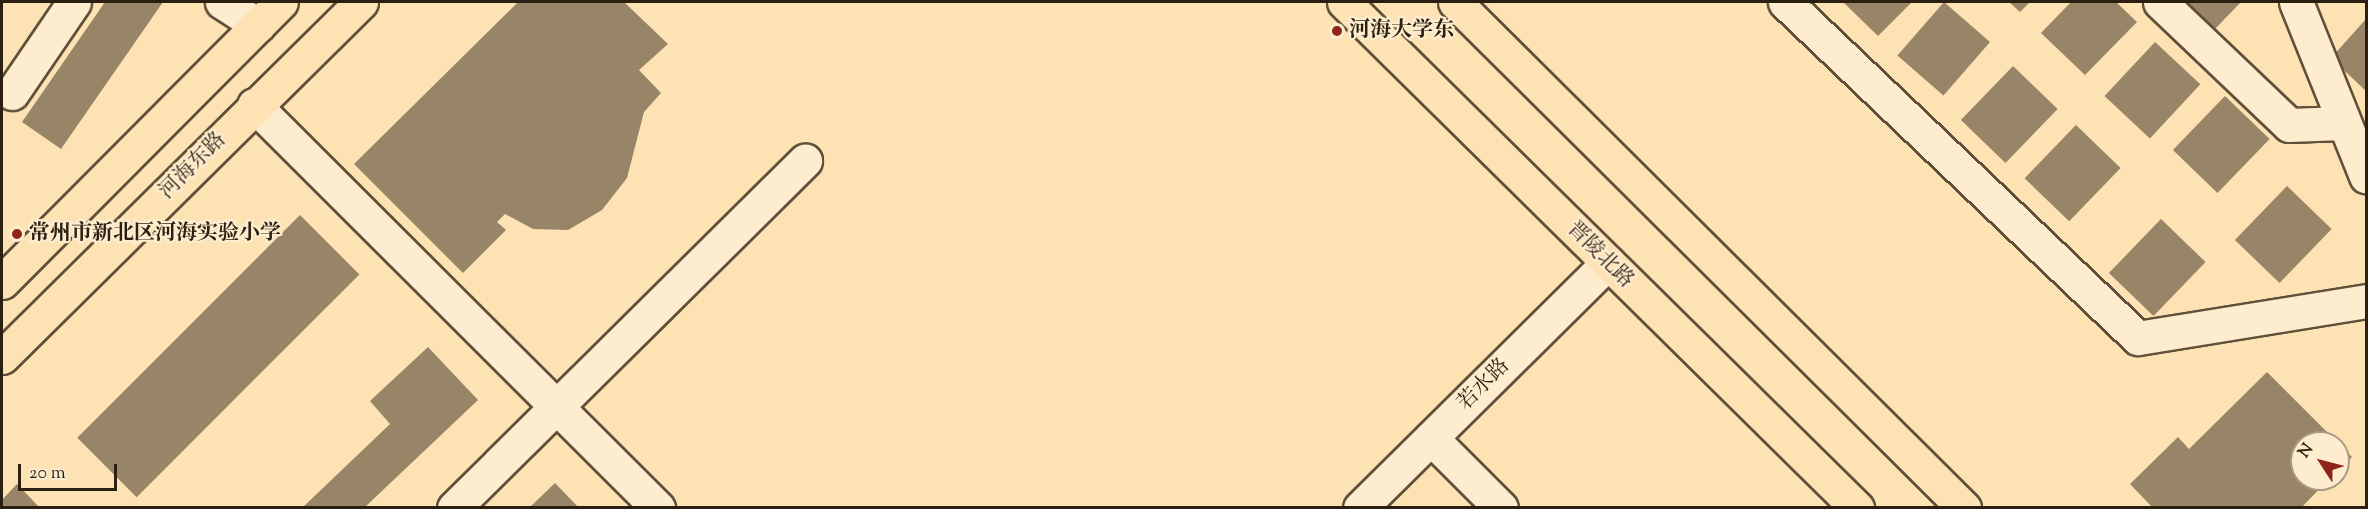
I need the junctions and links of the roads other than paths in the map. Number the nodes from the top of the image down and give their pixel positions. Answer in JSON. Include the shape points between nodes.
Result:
{"nodes":[{"id":1,"x":74,"y":2,"type":"edge"},
{"id":2,"x":222,"y":2,"type":"edge"},
{"id":3,"x":281,"y":2,"type":"edge"},
{"id":4,"x":361,"y":2,"type":"edge"},
{"id":5,"x":1344,"y":2,"type":"edge"},
{"id":6,"x":1455,"y":2,"type":"edge"},
{"id":7,"x":1785,"y":2,"type":"edge"},
{"id":8,"x":2160,"y":2,"type":"edge"},
{"id":9,"x":2296,"y":2,"type":"edge"},
{"id":10,"x":258,"y":25,"type":"junction"},
{"id":11,"x":12,"y":93,"type":"dead end"},
{"id":12,"x":254,"y":105,"type":"junction"},
{"id":13,"x":2343,"y":123,"type":"junction"},
{"id":14,"x":805,"y":161,"type":"dead end"},
{"id":15,"x":2367,"y":176,"type":"edge"},
{"id":16,"x":1608,"y":263,"type":"junction"},
{"id":17,"x":2,"y":282,"type":"edge"},
{"id":18,"x":2367,"y":301,"type":"edge"},
{"id":19,"x":2,"y":357,"type":"edge"},
{"id":20,"x":557,"y":406,"type":"junction"},
{"id":21,"x":1431,"y":438,"type":"junction"},
{"id":22,"x":454,"y":507,"type":"edge"},
{"id":23,"x":658,"y":507,"type":"edge"},
{"id":24,"x":1360,"y":507,"type":"edge"},
{"id":25,"x":1501,"y":507,"type":"edge"},
{"id":26,"x":1857,"y":507,"type":"edge"},
{"id":27,"x":1964,"y":507,"type":"edge"}],
"edges":[{"from":1,"to":11,"type":"street"},
{"from":2,"to":10,"type":"street"},
{"from":3,"to":10,"type":"main road"},
{"from":4,"to":12,"type":"main road","name":"河海东路"},
{"from":5,"to":16,"type":"main road","name":"晋陵北路"},
{"from":6,"to":27,"type":"main road"},
{"from":7,"to":18,"type":"street","via":[[2138,338]]},
{"from":8,"to":13,"type":"street","via":[[2289,125]]},
{"from":9,"to":13,"type":"street"},
{"from":10,"to":17,"type":"main road"},
{"from":12,"to":19,"type":"main road","name":"河海东路"},
{"from":12,"to":20,"type":"street"},
{"from":13,"to":15,"type":"street"},
{"from":14,"to":20,"type":"street"},
{"from":16,"to":21,"type":"street","name":"若水路"},
{"from":16,"to":26,"type":"main road","name":"晋陵北路"},
{"from":20,"to":22,"type":"street"},
{"from":20,"to":23,"type":"street"},
{"from":21,"to":24,"type":"street","name":"若水路"},
{"from":21,"to":25,"type":"street"}]}
